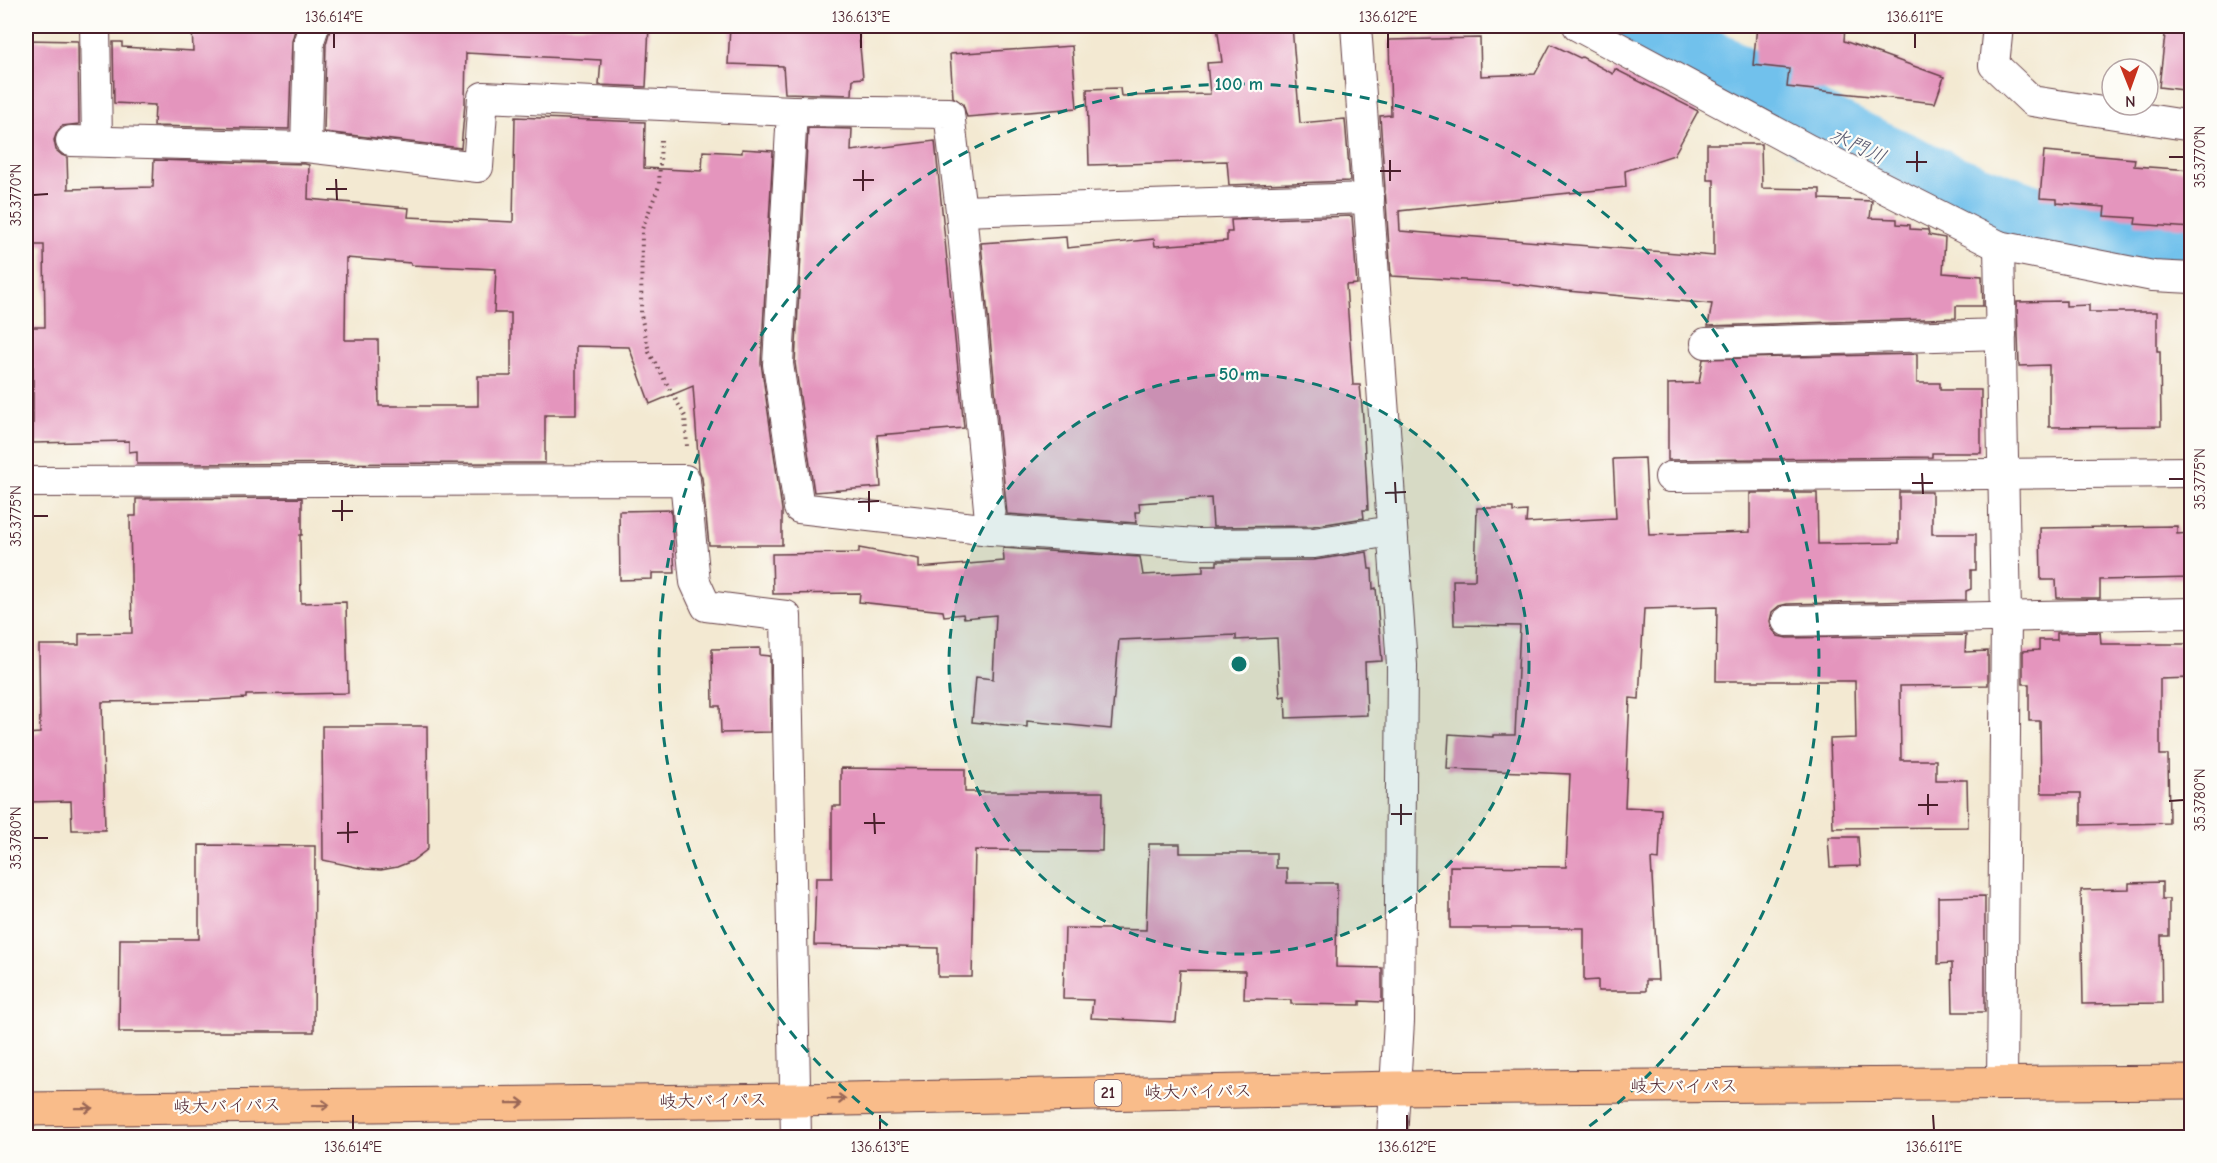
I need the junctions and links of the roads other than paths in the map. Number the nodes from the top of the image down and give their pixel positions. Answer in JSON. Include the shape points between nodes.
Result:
{"nodes":[{"id":1,"x":94,"y":26,"type":"edge"},
{"id":2,"x":314,"y":26,"type":"edge"},
{"id":3,"x":1356,"y":26,"type":"edge"},
{"id":4,"x":1578,"y":26,"type":"edge"},
{"id":5,"x":1998,"y":26,"type":"edge"},
{"id":6,"x":792,"y":111,"type":"junction"},
{"id":7,"x":2192,"y":126,"type":"edge"},
{"id":8,"x":306,"y":147,"type":"junction"},
{"id":9,"x":1369,"y":198,"type":"junction"},
{"id":10,"x":961,"y":211,"type":"junction"},
{"id":11,"x":1999,"y":246,"type":"junction"},
{"id":12,"x":2192,"y":278,"type":"edge"},
{"id":13,"x":2001,"y":334,"type":"junction"},
{"id":14,"x":1706,"y":343,"type":"dead end"},
{"id":15,"x":2192,"y":472,"type":"edge"},
{"id":16,"x":2003,"y":475,"type":"junction"},
{"id":17,"x":1670,"y":477,"type":"dead end"},
{"id":18,"x":26,"y":482,"type":"edge"},
{"id":19,"x":991,"y":530,"type":"junction"},
{"id":20,"x":1392,"y":531,"type":"junction"},
{"id":21,"x":2192,"y":613,"type":"edge"},
{"id":22,"x":2006,"y":616,"type":"junction"},
{"id":23,"x":1787,"y":621,"type":"dead end"},
{"id":24,"x":2192,"y":1082,"type":"edge"},
{"id":25,"x":2002,"y":1083,"type":"junction"},
{"id":26,"x":1395,"y":1088,"type":"junction"},
{"id":27,"x":796,"y":1100,"type":"junction"},
{"id":28,"x":26,"y":1109,"type":"edge"},
{"id":29,"x":796,"y":1137,"type":"edge"},
{"id":30,"x":1392,"y":1137,"type":"edge"}],
"edges":[{"from":1,"to":8,"type":"street","via":[[84,141]]},
{"from":2,"to":8,"type":"street","via":[[309,40]]},
{"from":3,"to":9,"type":"street"},
{"from":4,"to":11,"type":"street"},
{"from":5,"to":7,"type":"street","via":[[1994,64],[2032,101]]},
{"from":6,"to":8,"type":"street","via":[[483,97],[478,167]]},
{"from":6,"to":10,"type":"street","via":[[949,113]]},
{"from":6,"to":19,"type":"street","via":[[778,364],[799,508]]},
{"from":9,"to":10,"type":"street"},
{"from":9,"to":20,"type":"street"},
{"from":10,"to":19,"type":"street"},
{"from":11,"to":12,"type":"street","via":[[2153,276]]},
{"from":11,"to":13,"type":"street"},
{"from":13,"to":14,"type":"street"},
{"from":13,"to":16,"type":"street"},
{"from":15,"to":16,"type":"street"},
{"from":16,"to":17,"type":"street"},
{"from":16,"to":22,"type":"street"},
{"from":18,"to":27,"type":"street","via":[[685,480],[695,582],[706,606],[786,616]]},
{"from":19,"to":20,"type":"street","via":[[1197,544],[1314,543]]},
{"from":20,"to":26,"type":"street","via":[[1402,665]]},
{"from":21,"to":22,"type":"street"},
{"from":22,"to":23,"type":"street"},
{"from":22,"to":25,"type":"street"},
{"from":24,"to":25,"type":"highway","name":"岐大バイパス","number":"21"},
{"from":25,"to":26,"type":"highway","name":"岐大バイパス","number":"21"},
{"from":27,"to":26,"type":"highway","name":"岐大バイパス","number":"21","one_way":true},
{"from":26,"to":30,"type":"street"},
{"from":28,"to":27,"type":"highway","name":"岐大バイパス","number":"21","one_way":true},
{"from":27,"to":29,"type":"street"}]}
